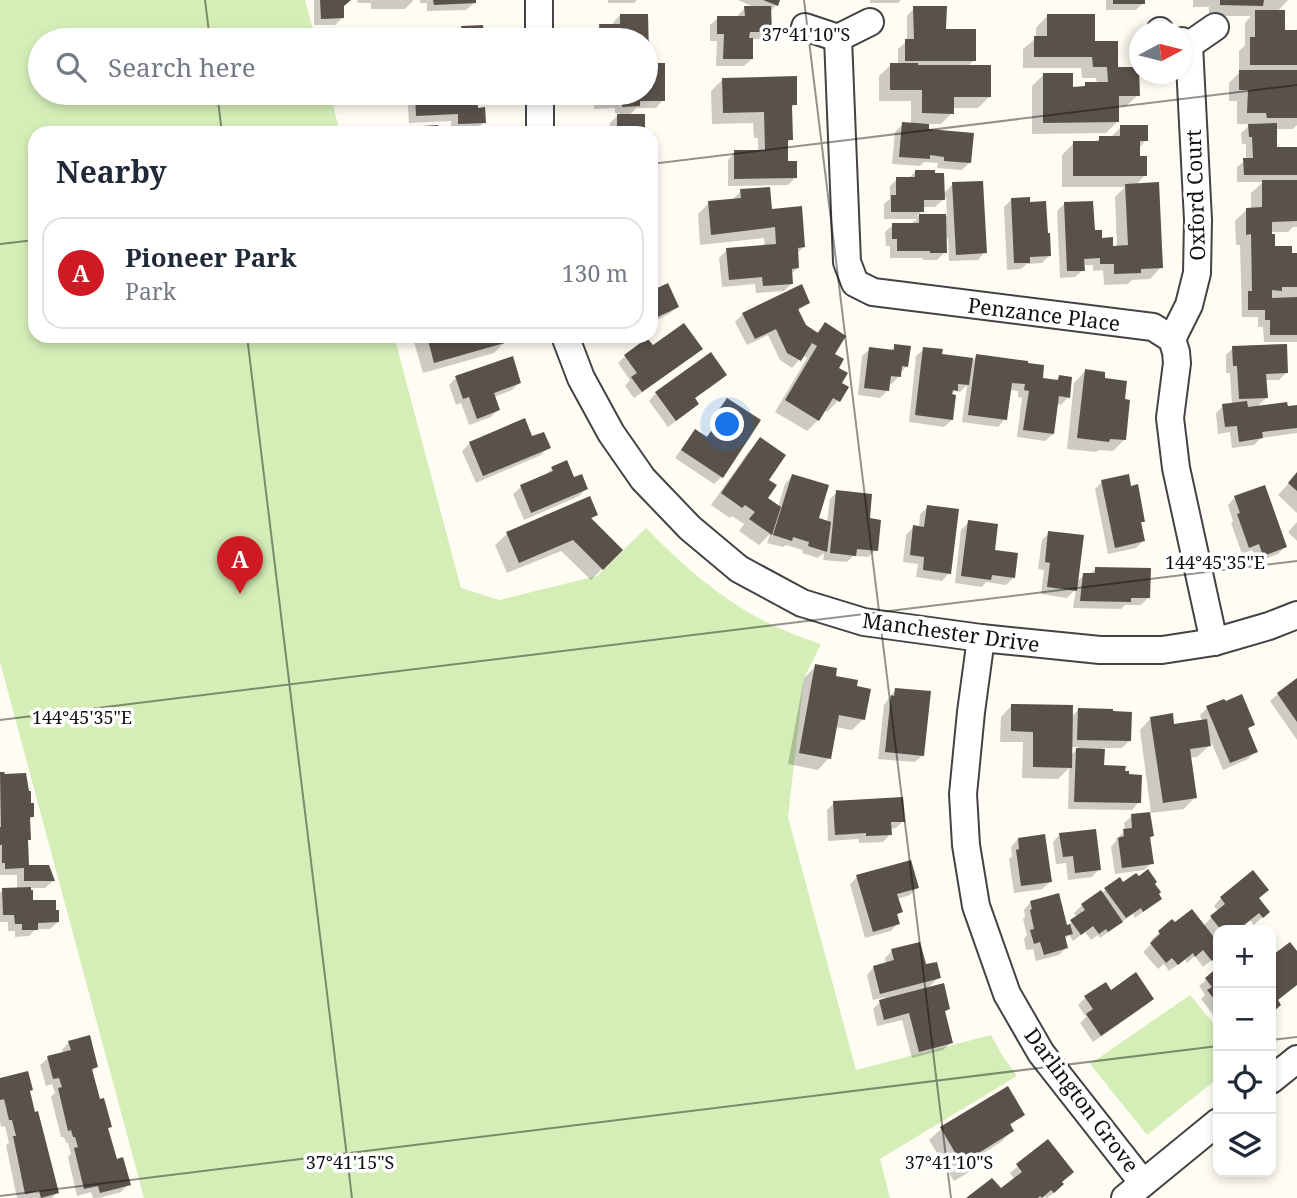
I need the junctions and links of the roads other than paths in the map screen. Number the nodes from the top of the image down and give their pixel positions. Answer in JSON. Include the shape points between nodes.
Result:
{"nodes":[{"id":1,"x":539,"y":0,"type":"edge"},
{"id":2,"x":870,"y":22,"type":"dead end"},
{"id":3,"x":805,"y":27,"type":"dead end"},
{"id":4,"x":1215,"y":27,"type":"dead end"},
{"id":5,"x":539,"y":28,"type":"edge"},
{"id":6,"x":838,"y":38,"type":"junction"},
{"id":7,"x":1192,"y":39,"type":"edge"},
{"id":8,"x":1188,"y":84,"type":"edge"},
{"id":9,"x":540,"y":105,"type":"edge"},
{"id":10,"x":540,"y":126,"type":"edge"},
{"id":11,"x":1172,"y":339,"type":"junction"},
{"id":12,"x":568,"y":343,"type":"edge"},
{"id":13,"x":1297,"y":615,"type":"edge"},
{"id":14,"x":981,"y":638,"type":"junction"},
{"id":15,"x":1213,"y":642,"type":"junction"},
{"id":16,"x":1297,"y":1059,"type":"edge"},
{"id":17,"x":1276,"y":1076,"type":"edge"},
{"id":18,"x":1213,"y":1126,"type":"edge"},
{"id":19,"x":1134,"y":1190,"type":"edge"}],
"edges":[{"from":1,"to":5,"type":"street"},
{"from":2,"to":6,"type":"street"},
{"from":3,"to":6,"type":"street"},
{"from":4,"to":7,"type":"street","name":"Oxford Court"},
{"from":6,"to":11,"type":"street","name":"Penzance Place","via":[[847,262],[855,283],[873,292],[1153,327]]},
{"from":8,"to":11,"type":"street","name":"Oxford Court","via":[[1198,220],[1197,273],[1189,305]]},
{"from":9,"to":10,"type":"street"},
{"from":11,"to":15,"type":"street","via":[[1177,363],[1170,418],[1176,468]]},
{"from":12,"to":14,"type":"street","name":"Manchester Drive","via":[[611,433],[643,479],[690,528],[739,569],[802,603],[864,622]]},
{"from":13,"to":15,"type":"street","name":"Manchester Drive"},
{"from":14,"to":15,"type":"street","name":"Manchester Drive","via":[[1100,650],[1162,650]]},
{"from":14,"to":19,"type":"street","name":"Darlington Grove","via":[[963,794],[976,906],[1007,994],[1041,1053]]},
{"from":16,"to":17,"type":"street"},
{"from":18,"to":19,"type":"street","name":"Darlington Grove"}]}
